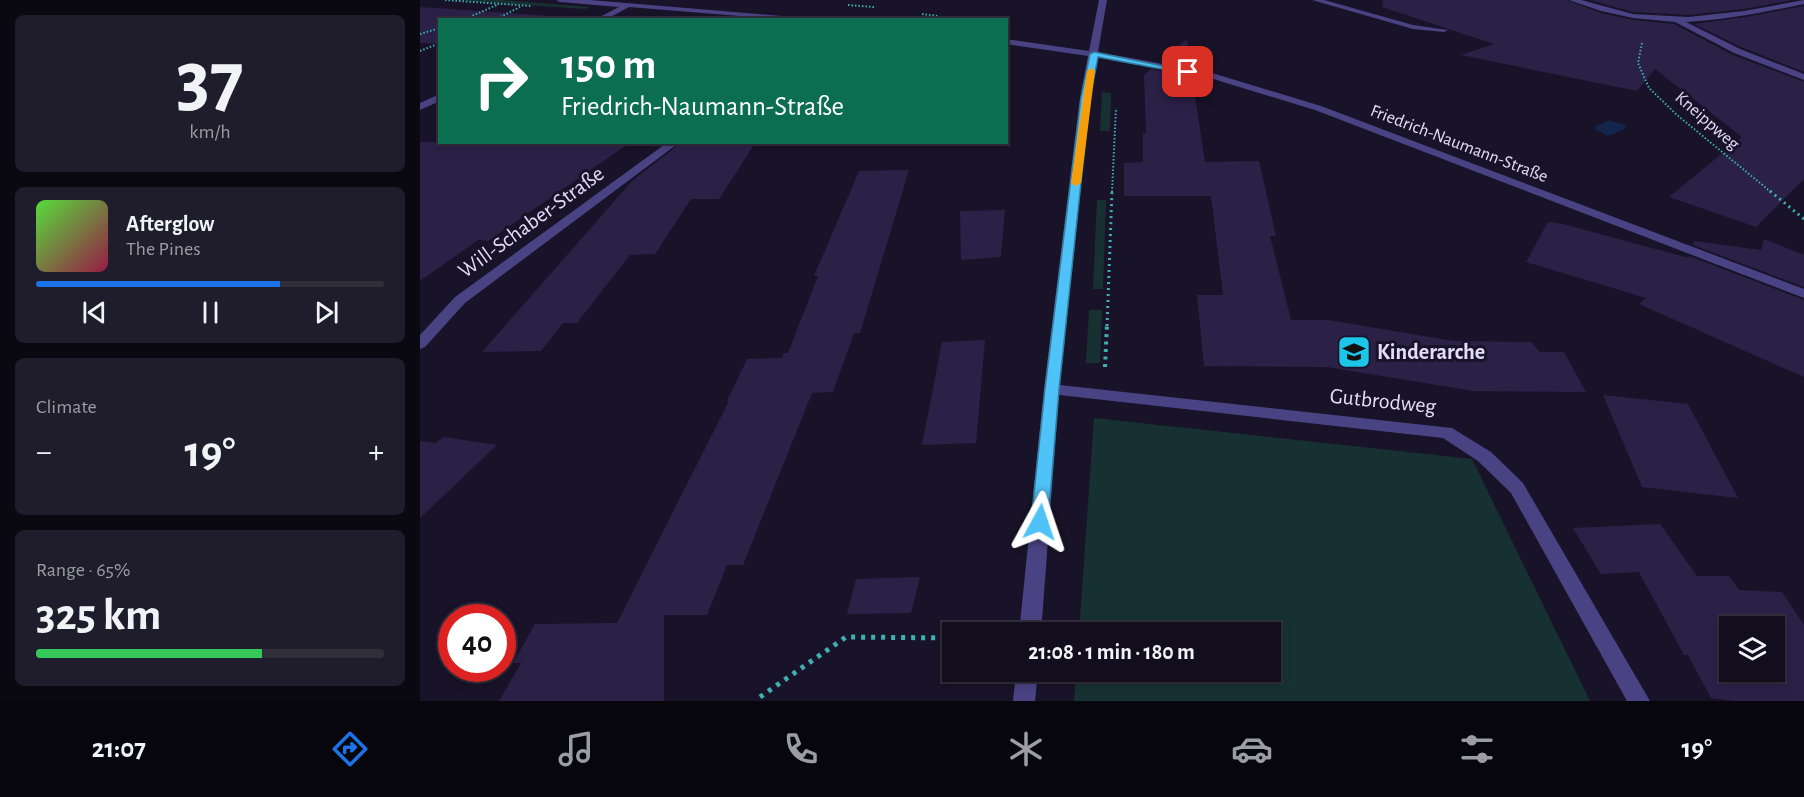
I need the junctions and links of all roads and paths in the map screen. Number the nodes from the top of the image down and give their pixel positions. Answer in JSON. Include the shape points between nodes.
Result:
{"nodes":[{"id":1,"x":560,"y":0,"type":"edge"},
{"id":2,"x":1102,"y":0,"type":"edge"},
{"id":3,"x":1316,"y":0,"type":"edge"},
{"id":4,"x":1573,"y":0,"type":"edge"},
{"id":5,"x":1804,"y":2,"type":"edge"},
{"id":6,"x":500,"y":4,"type":"dead end"},
{"id":7,"x":628,"y":5,"type":"junction"},
{"id":8,"x":852,"y":5,"type":"dead end"},
{"id":9,"x":523,"y":6,"type":"dead end"},
{"id":10,"x":874,"y":7,"type":"dead end"},
{"id":11,"x":922,"y":14,"type":"dead end"},
{"id":12,"x":468,"y":18,"type":"edge"},
{"id":13,"x":498,"y":18,"type":"edge"},
{"id":14,"x":602,"y":18,"type":"edge"},
{"id":15,"x":800,"y":18,"type":"edge"},
{"id":16,"x":936,"y":18,"type":"edge"},
{"id":17,"x":1647,"y":19,"type":"junction"},
{"id":18,"x":1679,"y":21,"type":"junction"},
{"id":19,"x":438,"y":29,"type":"edge"},
{"id":20,"x":1444,"y":30,"type":"dead end"},
{"id":21,"x":420,"y":34,"type":"edge"},
{"id":22,"x":1008,"y":41,"type":"edge"},
{"id":23,"x":438,"y":44,"type":"edge"},
{"id":24,"x":420,"y":51,"type":"edge"},
{"id":25,"x":1094,"y":54,"type":"junction"},
{"id":26,"x":1118,"y":59,"type":"junction"},
{"id":27,"x":1804,"y":77,"type":"edge"},
{"id":28,"x":438,"y":98,"type":"edge"},
{"id":29,"x":420,"y":107,"type":"edge"},
{"id":30,"x":672,"y":144,"type":"edge"},
{"id":31,"x":1804,"y":219,"type":"edge"},
{"id":32,"x":1804,"y":294,"type":"edge"},
{"id":33,"x":420,"y":344,"type":"edge"},
{"id":34,"x":1052,"y":389,"type":"junction"},
{"id":35,"x":1104,"y":395,"type":"junction"},
{"id":36,"x":1031,"y":622,"type":"edge"},
{"id":37,"x":942,"y":638,"type":"edge"},
{"id":38,"x":1025,"y":682,"type":"edge"},
{"id":39,"x":760,"y":697,"type":"dead end"},
{"id":40,"x":1024,"y":701,"type":"edge"},
{"id":41,"x":1639,"y":701,"type":"edge"}],
"edges":[{"from":1,"to":7,"type":"street"},
{"from":2,"to":25,"type":"street"},
{"from":3,"to":20,"type":"street","via":[[1413,27]]},
{"from":4,"to":17,"type":"street","via":[[1602,11]]},
{"from":5,"to":18,"type":"street","via":[[1721,18]]},
{"from":6,"to":12,"type":"path"},
{"from":7,"to":14,"type":"street"},
{"from":7,"to":15,"type":"street"},
{"from":8,"to":10,"type":"path"},
{"from":9,"to":13,"type":"path"},
{"from":11,"to":16,"type":"path"},
{"from":17,"to":18,"type":"street"},
{"from":17,"to":31,"type":"path","name":"Kneippweg","via":[[1638,63],[1649,88]]},
{"from":18,"to":27,"type":"street","via":[[1737,51]]},
{"from":19,"to":21,"type":"path"},
{"from":22,"to":25,"type":"street","name":"Friedrich-Naumann-Straße"},
{"from":23,"to":24,"type":"path"},
{"from":25,"to":26,"type":"street","name":"Friedrich-Naumann-Straße"},
{"from":25,"to":34,"type":"street","via":[[1085,98]]},
{"from":26,"to":32,"type":"street","name":"Friedrich-Naumann-Straße","via":[[1212,76],[1318,108]]},
{"from":26,"to":35,"type":"path"},
{"from":28,"to":29,"type":"street"},
{"from":30,"to":33,"type":"street","name":"Will-Schaber-Straße","via":[[460,300]]},
{"from":34,"to":35,"type":"street","name":"Gutbrodweg"},
{"from":34,"to":36,"type":"street"},
{"from":35,"to":41,"type":"street","name":"Gutbrodweg","via":[[1446,432],[1472,446],[1517,488]]},
{"from":37,"to":39,"type":"path","via":[[846,637]]},
{"from":38,"to":40,"type":"street"}]}
